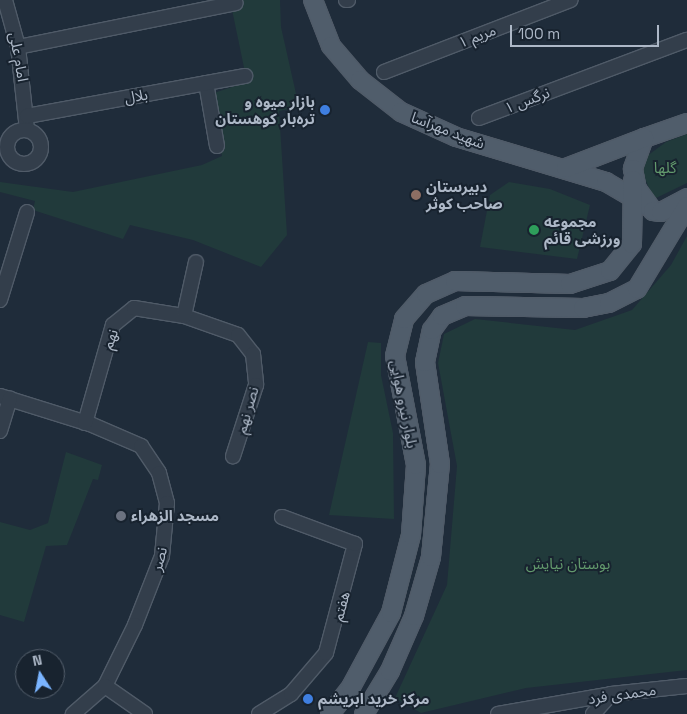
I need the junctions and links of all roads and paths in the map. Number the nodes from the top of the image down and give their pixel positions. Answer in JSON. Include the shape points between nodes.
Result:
{"nodes":[{"id":1,"x":5,"y":0,"type":"edge"},
{"id":2,"x":313,"y":0,"type":"edge"},
{"id":3,"x":571,"y":0,"type":"edge"},
{"id":4,"x":236,"y":3,"type":"dead end"},
{"id":5,"x":687,"y":40,"type":"edge"},
{"id":6,"x":18,"y":47,"type":"junction"},
{"id":7,"x":384,"y":72,"type":"dead end"},
{"id":8,"x":245,"y":76,"type":"dead end"},
{"id":9,"x":206,"y":83,"type":"junction"},
{"id":10,"x":479,"y":118,"type":"dead end"},
{"id":11,"x":27,"y":123,"type":"joint"},
{"id":12,"x":687,"y":123,"type":"edge"},
{"id":13,"x":644,"y":138,"type":"junction"},
{"id":14,"x":216,"y":146,"type":"dead end"},
{"id":15,"x":566,"y":168,"type":"junction"},
{"id":16,"x":687,"y":198,"type":"edge"},
{"id":17,"x":639,"y":202,"type":"junction"},
{"id":18,"x":687,"y":206,"type":"edge"},
{"id":19,"x":27,"y":212,"type":"dead end"},
{"id":20,"x":196,"y":262,"type":"dead end"},
{"id":21,"x":0,"y":300,"type":"edge"},
{"id":22,"x":184,"y":316,"type":"junction"},
{"id":23,"x":5,"y":398,"type":"edge"},
{"id":24,"x":85,"y":423,"type":"junction"},
{"id":25,"x":0,"y":431,"type":"edge"},
{"id":26,"x":233,"y":456,"type":"dead end"},
{"id":27,"x":282,"y":517,"type":"dead end"},
{"id":28,"x":105,"y":686,"type":"junction"},
{"id":29,"x":687,"y":686,"type":"edge"},
{"id":30,"x":611,"y":694,"type":"junction"},
{"id":31,"x":73,"y":714,"type":"edge"},
{"id":32,"x":145,"y":714,"type":"edge"},
{"id":33,"x":259,"y":714,"type":"edge"},
{"id":34,"x":330,"y":714,"type":"edge"},
{"id":35,"x":364,"y":714,"type":"edge"},
{"id":36,"x":498,"y":714,"type":"edge"},
{"id":37,"x":593,"y":714,"type":"edge"}],
"edges":[{"from":1,"to":6,"type":"street","name":"امام علی"},
{"from":2,"to":15,"type":"main road","name":"شهید مهرآسا","via":[[332,46],[382,100],[456,137]]},
{"from":3,"to":7,"type":"street","name":"مریم ۱"},
{"from":4,"to":6,"type":"street"},
{"from":5,"to":10,"type":"street","name":"نرگس ۱"},
{"from":6,"to":11,"type":"street","name":"امام علی"},
{"from":8,"to":9,"type":"street","name":"بلال"},
{"from":9,"to":11,"type":"street","name":"بلال"},
{"from":9,"to":14,"type":"street"},
{"from":12,"to":13,"type":"main road"},
{"from":13,"to":15,"type":"main road"},
{"from":13,"to":17,"type":"main road","name":"بلوار نیرو هوایی","via":[[636,154],[633,180]]},
{"from":15,"to":17,"type":"main road","name":"شهید مهرآسا","via":[[606,182]]},
{"from":16,"to":17,"type":"main road","via":[[661,212]]},
{"from":17,"to":34,"type":"main road","name":"بلوار نیرو هوایی","via":[[632,244],[610,271],[570,284],[455,281],[426,294],[404,318],[395,356],[416,465],[411,535],[391,613],[351,687]]},
{"from":18,"to":35,"type":"main road","name":"بلوار نیرو هوایی","via":[[637,289],[610,303],[582,308],[464,306],[442,316],[432,330],[425,362],[440,464],[431,557],[414,616],[390,670]]},
{"from":19,"to":21,"type":"street"},
{"from":20,"to":22,"type":"street"},
{"from":22,"to":24,"type":"street","name":"نهم","via":[[134,308],[113,325]]},
{"from":22,"to":26,"type":"street","name":"نصر نهم","via":[[238,335],[253,354],[256,385]]},
{"from":23,"to":24,"type":"street","name":"نصر"},
{"from":23,"to":25,"type":"street"},
{"from":24,"to":28,"type":"street","name":"نصر","via":[[141,446],[159,473],[167,502],[162,556]]},
{"from":27,"to":33,"type":"street","name":"هفتم","via":[[355,544],[326,653],[291,694]]},
{"from":28,"to":31,"type":"street","name":"نصر"},
{"from":28,"to":32,"type":"street"},
{"from":29,"to":30,"type":"street","name":"محمدی فرد"},
{"from":30,"to":36,"type":"street","name":"محمدی فرد"},
{"from":30,"to":37,"type":"street"}]}
